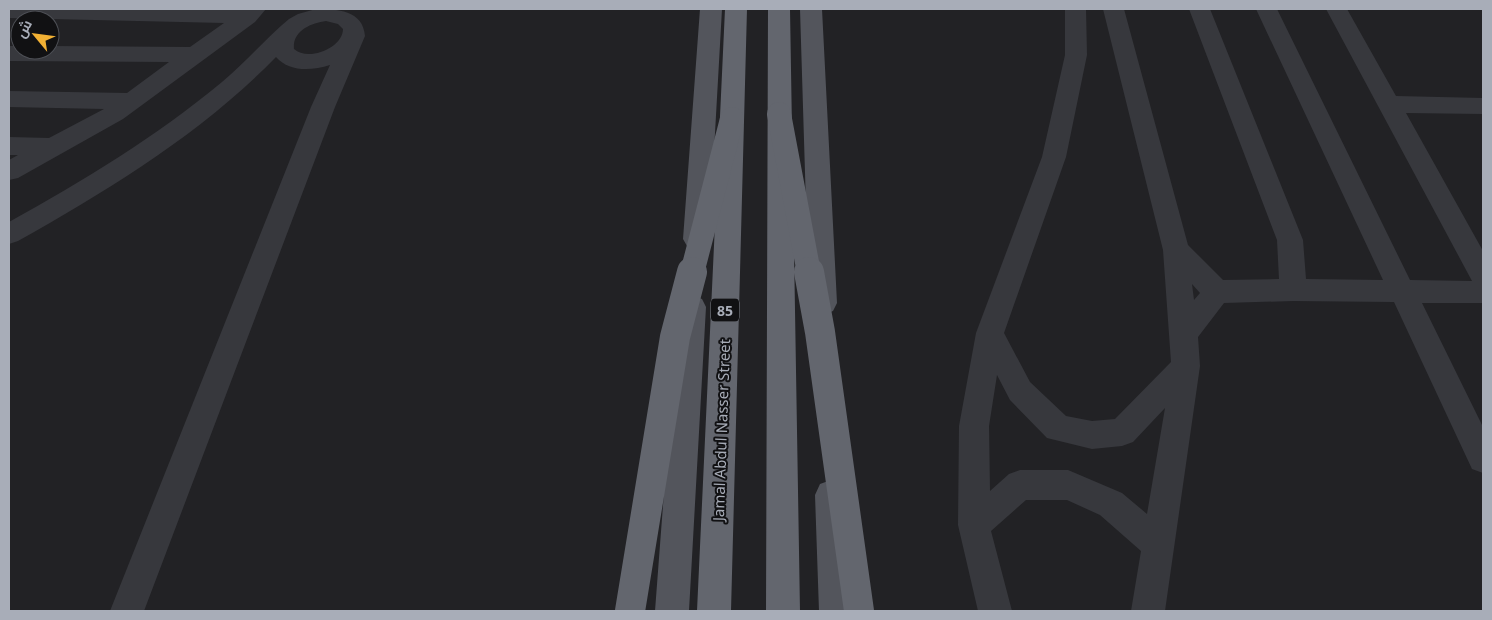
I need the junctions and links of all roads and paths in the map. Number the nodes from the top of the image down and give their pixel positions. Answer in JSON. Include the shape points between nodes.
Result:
{"nodes":[{"id":1,"x":310,"y":9,"type":"edge"},
{"id":2,"x":366,"y":9,"type":"edge"},
{"id":3,"x":711,"y":9,"type":"edge"},
{"id":4,"x":736,"y":9,"type":"edge"},
{"id":5,"x":779,"y":9,"type":"edge"},
{"id":6,"x":811,"y":9,"type":"edge"},
{"id":7,"x":1075,"y":9,"type":"edge"},
{"id":8,"x":1113,"y":9,"type":"edge"},
{"id":9,"x":1199,"y":9,"type":"edge"},
{"id":10,"x":1266,"y":9,"type":"edge"},
{"id":11,"x":1338,"y":9,"type":"edge"},
{"id":12,"x":9,"y":12,"type":"edge"},
{"id":13,"x":251,"y":13,"type":"edge"},
{"id":14,"x":289,"y":30,"type":"junction"},
{"id":15,"x":353,"y":40,"type":"junction"},
{"id":16,"x":9,"y":52,"type":"edge"},
{"id":17,"x":195,"y":55,"type":"junction"},
{"id":18,"x":302,"y":61,"type":"junction"},
{"id":19,"x":232,"y":86,"type":"junction"},
{"id":20,"x":9,"y":100,"type":"edge"},
{"id":21,"x":130,"y":102,"type":"junction"},
{"id":22,"x":1390,"y":104,"type":"junction"},
{"id":23,"x":1483,"y":106,"type":"edge"},
{"id":24,"x":323,"y":108,"type":"junction"},
{"id":25,"x":779,"y":114,"type":"junction"},
{"id":26,"x":732,"y":119,"type":"junction"},
{"id":27,"x":9,"y":146,"type":"edge"},
{"id":28,"x":53,"y":147,"type":"junction"},
{"id":29,"x":9,"y":171,"type":"edge"},
{"id":30,"x":9,"y":234,"type":"edge"},
{"id":31,"x":1176,"y":250,"type":"junction"},
{"id":32,"x":1483,"y":275,"type":"edge"},
{"id":33,"x":1293,"y":290,"type":"junction"},
{"id":34,"x":1401,"y":291,"type":"junction"},
{"id":35,"x":1217,"y":292,"type":"junction"},
{"id":36,"x":1483,"y":292,"type":"edge"},
{"id":37,"x":990,"y":333,"type":"junction"},
{"id":38,"x":1183,"y":334,"type":"junction"},
{"id":39,"x":1186,"y":366,"type":"junction"},
{"id":40,"x":1483,"y":459,"type":"edge"},
{"id":41,"x":974,"y":526,"type":"junction"},
{"id":42,"x":1157,"y":543,"type":"junction"},
{"id":43,"x":127,"y":611,"type":"edge"},
{"id":44,"x":630,"y":611,"type":"edge"},
{"id":45,"x":672,"y":611,"type":"edge"},
{"id":46,"x":714,"y":611,"type":"edge"},
{"id":47,"x":783,"y":611,"type":"edge"},
{"id":48,"x":836,"y":611,"type":"edge"},
{"id":49,"x":859,"y":611,"type":"edge"},
{"id":50,"x":995,"y":611,"type":"edge"},
{"id":51,"x":1148,"y":611,"type":"edge"}],
"edges":[{"from":1,"to":14,"type":"street"},
{"from":2,"to":15,"type":"street"},
{"from":3,"to":45,"type":"main road"},
{"from":4,"to":26,"type":"highway","name":"Jamal Abdul Nasser Street","number":"85"},
{"from":5,"to":25,"type":"highway"},
{"from":6,"to":48,"type":"main road"},
{"from":7,"to":37,"type":"street","via":[[1076,55],[1054,157]]},
{"from":8,"to":31,"type":"street"},
{"from":9,"to":33,"type":"street","via":[[1290,240]]},
{"from":10,"to":34,"type":"street"},
{"from":11,"to":22,"type":"street"},
{"from":12,"to":13,"type":"street"},
{"from":13,"to":17,"type":"street"},
{"from":14,"to":15,"type":"street","via":[[309,18],[329,14],[350,21],[355,28]]},
{"from":14,"to":18,"type":"street","via":[[282,42],[282,50]]},
{"from":14,"to":19,"type":"street"},
{"from":15,"to":18,"type":"street","via":[[332,57]]},
{"from":15,"to":24,"type":"street"},
{"from":16,"to":17,"type":"street"},
{"from":17,"to":21,"type":"street"},
{"from":18,"to":19,"type":"street","via":[[264,71]]},
{"from":18,"to":24,"type":"street","via":[[318,79]]},
{"from":19,"to":30,"type":"street","via":[[122,167]]},
{"from":20,"to":21,"type":"street"},
{"from":21,"to":28,"type":"street"},
{"from":22,"to":23,"type":"street"},
{"from":22,"to":32,"type":"street"},
{"from":24,"to":43,"type":"street"},
{"from":25,"to":47,"type":"highway","bridge":true},
{"from":25,"to":49,"type":"highway","bridge":true,"via":[[820,332]]},
{"from":26,"to":44,"type":"highway","bridge":true,"via":[[675,337]]},
{"from":26,"to":46,"type":"highway","name":"Jamal Abdul Nasser Street","number":"85","bridge":true},
{"from":27,"to":28,"type":"street"},
{"from":28,"to":29,"type":"street"},
{"from":31,"to":35,"type":"street"},
{"from":31,"to":38,"type":"street"},
{"from":33,"to":34,"type":"street"},
{"from":33,"to":35,"type":"street"},
{"from":34,"to":36,"type":"street"},
{"from":34,"to":40,"type":"street"},
{"from":35,"to":38,"type":"street"},
{"from":37,"to":39,"type":"street","via":[[1020,391],[1058,428],[1092,435],[1122,432]]},
{"from":37,"to":41,"type":"street","via":[[974,426]]},
{"from":38,"to":39,"type":"street"},
{"from":39,"to":42,"type":"street"},
{"from":41,"to":42,"type":"street","via":[[1020,485],[1068,485],[1111,504]]},
{"from":41,"to":50,"type":"street"},
{"from":42,"to":51,"type":"street"}]}
